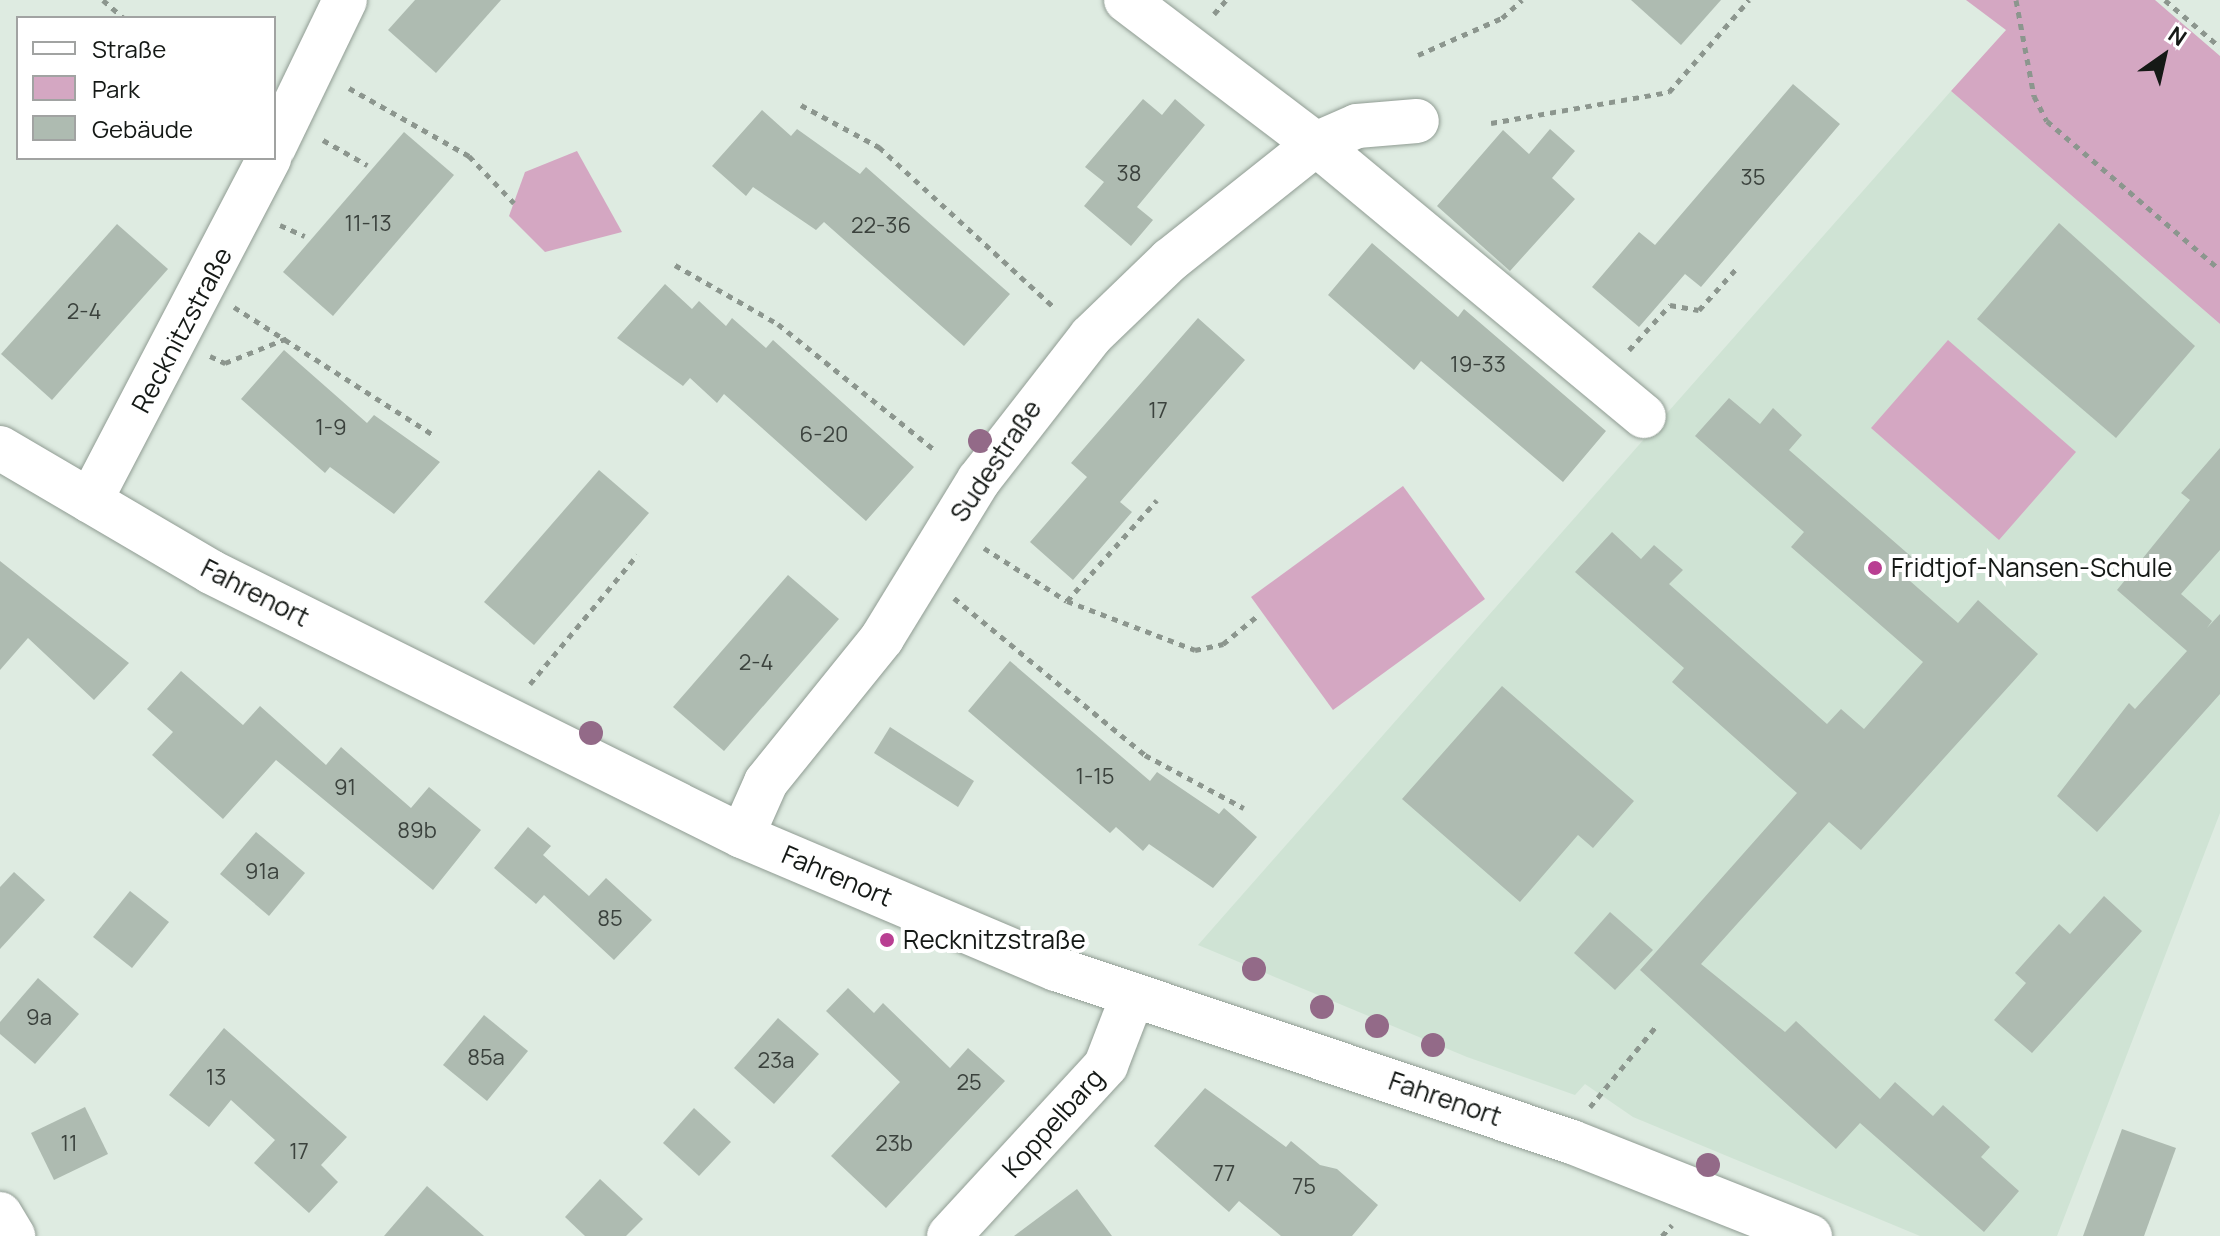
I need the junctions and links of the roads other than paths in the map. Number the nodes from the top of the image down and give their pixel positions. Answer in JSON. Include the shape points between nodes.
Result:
{"nodes":[{"id":1,"x":345,"y":0,"type":"edge"},
{"id":2,"x":1126,"y":0,"type":"edge"},
{"id":3,"x":1417,"y":121,"type":"dead end"},
{"id":4,"x":276,"y":143,"type":"edge"},
{"id":5,"x":1316,"y":144,"type":"junction"},
{"id":6,"x":268,"y":160,"type":"edge"},
{"id":7,"x":1644,"y":416,"type":"dead end"},
{"id":8,"x":0,"y":448,"type":"edge"},
{"id":9,"x":90,"y":501,"type":"junction"},
{"id":10,"x":742,"y":836,"type":"junction"},
{"id":11,"x":1133,"y":995,"type":"junction"},
{"id":12,"x":0,"y":1214,"type":"edge"},
{"id":13,"x":13,"y":1236,"type":"edge"},
{"id":14,"x":949,"y":1236,"type":"edge"},
{"id":15,"x":1810,"y":1236,"type":"edge"}],
"edges":[{"from":1,"to":4,"type":"street"},
{"from":2,"to":5,"type":"street"},
{"from":3,"to":5,"type":"street","name":"Sudestraße","via":[[1357,126]]},
{"from":5,"to":7,"type":"street"},
{"from":5,"to":10,"type":"street","name":"Sudestraße","via":[[1170,260],[1049,382],[882,638],[766,782]]},
{"from":6,"to":9,"type":"street","name":"Recknitzstraße"},
{"from":8,"to":9,"type":"street","name":"Fahrenort"},
{"from":9,"to":10,"type":"street","name":"Fahrenort","via":[[211,572]]},
{"from":10,"to":11,"type":"street","name":"Fahrenort"},
{"from":11,"to":14,"type":"street","name":"Koppelbarg","via":[[1106,1065]]},
{"from":11,"to":15,"type":"street","name":"Fahrenort","via":[[1572,1142]]},
{"from":12,"to":13,"type":"street"}]}
